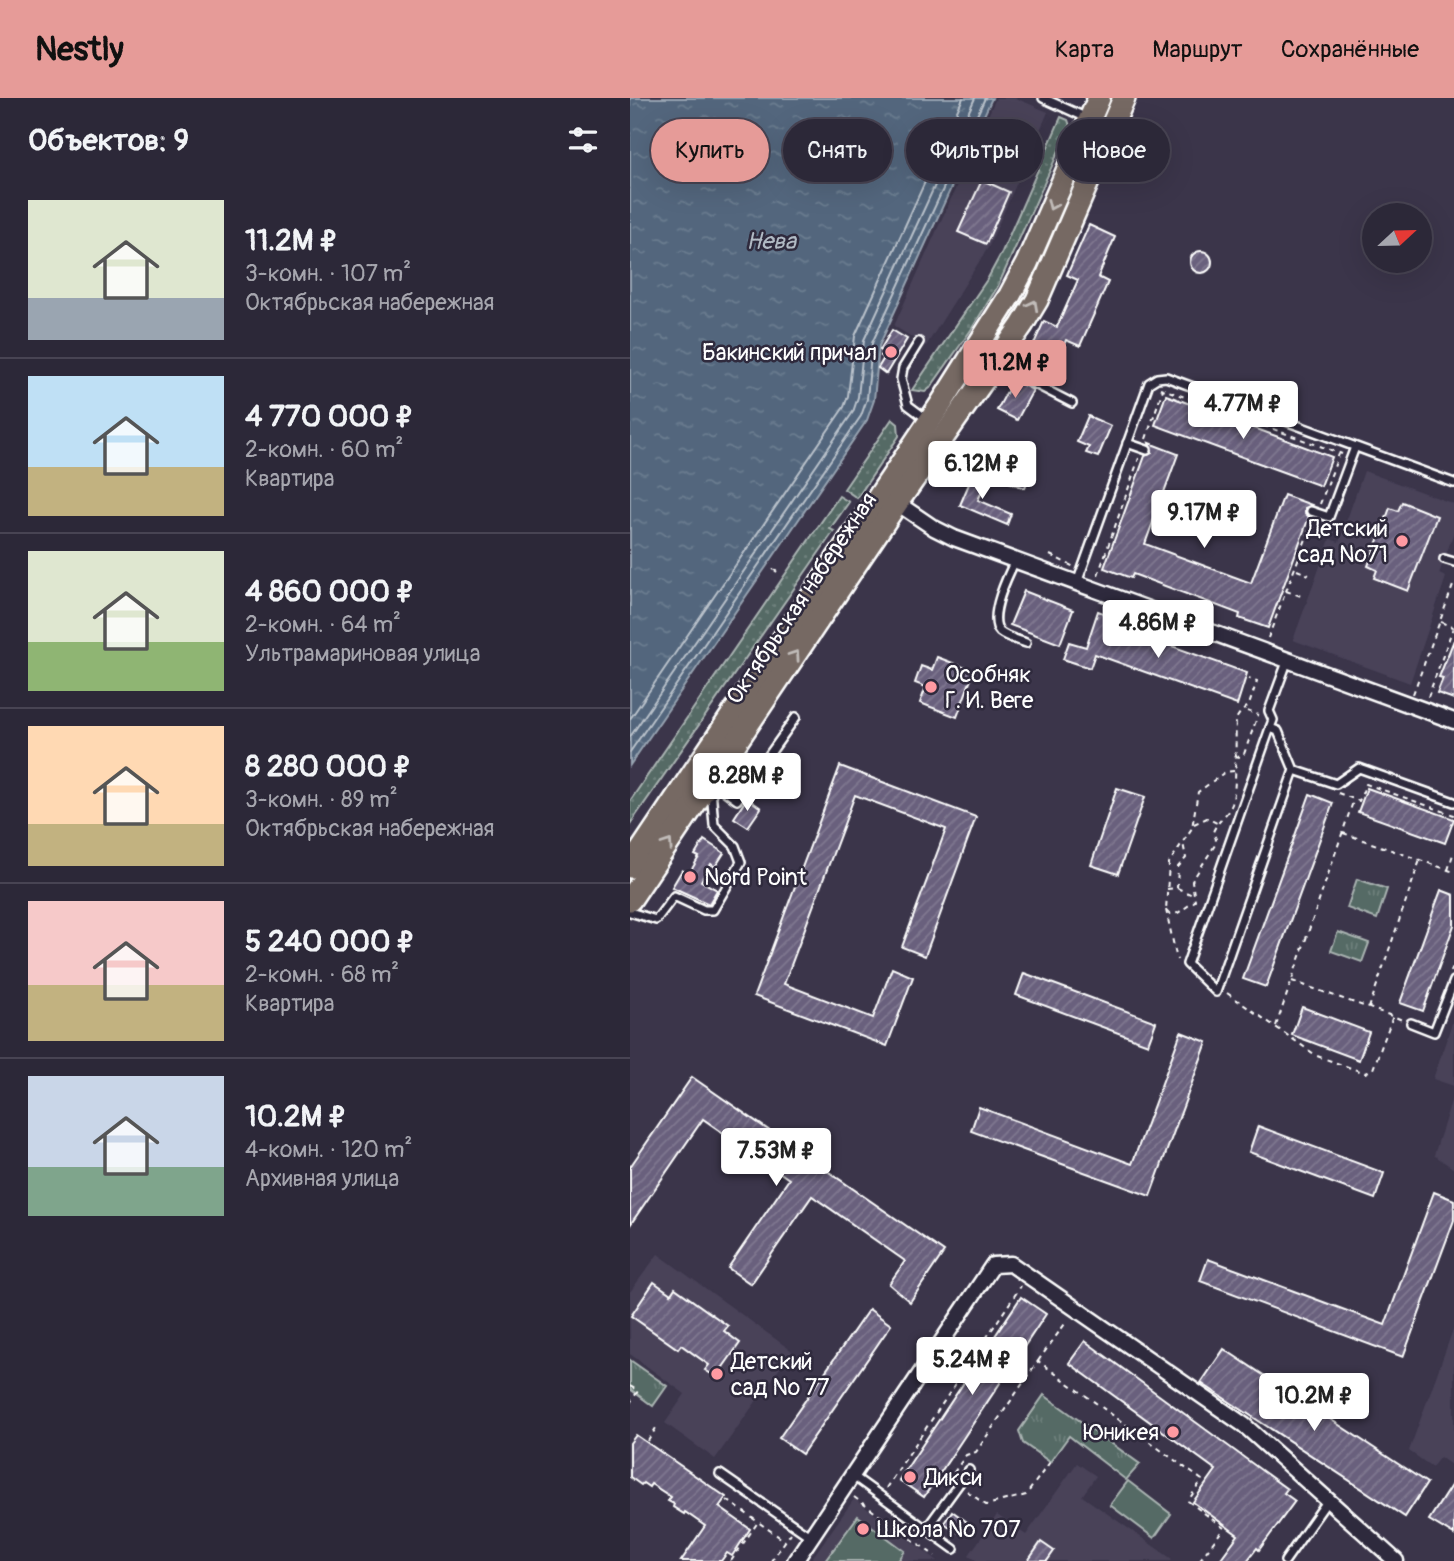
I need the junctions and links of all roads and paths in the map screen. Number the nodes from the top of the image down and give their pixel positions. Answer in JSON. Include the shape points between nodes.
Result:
{"nodes":[{"id":1,"x":1044,"y":98,"type":"edge"},
{"id":2,"x":1099,"y":98,"type":"edge"},
{"id":3,"x":1124,"y":98,"type":"edge"},
{"id":4,"x":1090,"y":119,"type":"joint"},
{"id":5,"x":1062,"y":182,"type":"edge"},
{"id":6,"x":919,"y":342,"type":"dead end"},
{"id":7,"x":995,"y":363,"type":"junction"},
{"id":8,"x":1149,"y":383,"type":"junction"},
{"id":9,"x":1163,"y":389,"type":"junction"},
{"id":10,"x":899,"y":399,"type":"dead end"},
{"id":11,"x":1072,"y":404,"type":"dead end"},
{"id":12,"x":908,"y":405,"type":"junction"},
{"id":13,"x":929,"y":421,"type":"junction"},
{"id":14,"x":1127,"y":443,"type":"junction"},
{"id":15,"x":1355,"y":446,"type":"junction"},
{"id":16,"x":1145,"y":449,"type":"junction"},
{"id":17,"x":1339,"y":453,"type":"junction"},
{"id":18,"x":1351,"y":457,"type":"junction"},
{"id":19,"x":1454,"y":483,"type":"edge"},
{"id":20,"x":897,"y":503,"type":"junction"},
{"id":21,"x":1313,"y":512,"type":"joint"},
{"id":22,"x":1337,"y":522,"type":"dead end"},
{"id":23,"x":1444,"y":559,"type":"dead end"},
{"id":24,"x":1015,"y":561,"type":"junction"},
{"id":25,"x":1454,"y":562,"type":"edge"},
{"id":26,"x":774,"y":569,"type":"dead end"},
{"id":27,"x":1295,"y":570,"type":"junction"},
{"id":28,"x":780,"y":574,"type":"dead end"},
{"id":29,"x":1309,"y":575,"type":"dead end"},
{"id":30,"x":1098,"y":576,"type":"dead end"},
{"id":31,"x":1076,"y":583,"type":"junction"},
{"id":32,"x":1454,"y":583,"type":"edge"},
{"id":33,"x":1453,"y":590,"type":"edge"},
{"id":34,"x":1286,"y":591,"type":"junction"},
{"id":35,"x":1301,"y":596,"type":"dead end"},
{"id":36,"x":1440,"y":622,"type":"junction"},
{"id":37,"x":1454,"y":626,"type":"edge"},
{"id":38,"x":1268,"y":639,"type":"dead end"},
{"id":39,"x":1026,"y":643,"type":"dead end"},
{"id":40,"x":1287,"y":662,"type":"junction"},
{"id":41,"x":1249,"y":678,"type":"dead end"},
{"id":42,"x":1427,"y":698,"type":"dead end"},
{"id":43,"x":1409,"y":705,"type":"junction"},
{"id":44,"x":1245,"y":710,"type":"junction"},
{"id":45,"x":1258,"y":715,"type":"junction"},
{"id":46,"x":796,"y":717,"type":"dead end"},
{"id":47,"x":1454,"y":721,"type":"edge"},
{"id":48,"x":1272,"y":724,"type":"junction"},
{"id":49,"x":1235,"y":756,"type":"junction"},
{"id":50,"x":1294,"y":770,"type":"junction"},
{"id":51,"x":1234,"y":771,"type":"junction"},
{"id":52,"x":710,"y":781,"type":"junction"},
{"id":53,"x":1330,"y":790,"type":"dead end"},
{"id":54,"x":1354,"y":799,"type":"junction"},
{"id":55,"x":1454,"y":802,"type":"edge"},
{"id":56,"x":1454,"y":816,"type":"edge"},
{"id":57,"x":1218,"y":823,"type":"junction"},
{"id":58,"x":1194,"y":824,"type":"junction"},
{"id":59,"x":1342,"y":832,"type":"junction"},
{"id":60,"x":1183,"y":842,"type":"junction"},
{"id":61,"x":1454,"y":851,"type":"edge"},
{"id":62,"x":1420,"y":860,"type":"junction"},
{"id":63,"x":630,"y":867,"type":"edge"},
{"id":64,"x":1448,"y":870,"type":"junction"},
{"id":65,"x":1454,"y":872,"type":"edge"},
{"id":66,"x":1177,"y":888,"type":"junction"},
{"id":67,"x":1166,"y":889,"type":"junction"},
{"id":68,"x":1196,"y":896,"type":"junction"},
{"id":69,"x":630,"y":901,"type":"edge"},
{"id":70,"x":1166,"y":910,"type":"junction"},
{"id":71,"x":630,"y":912,"type":"edge"},
{"id":72,"x":1177,"y":962,"type":"dead end"},
{"id":73,"x":1454,"y":963,"type":"edge"},
{"id":74,"x":1452,"y":977,"type":"edge"},
{"id":75,"x":1291,"y":981,"type":"junction"},
{"id":76,"x":1224,"y":990,"type":"dead end"},
{"id":77,"x":1369,"y":1008,"type":"junction"},
{"id":78,"x":1403,"y":1014,"type":"dead end"},
{"id":79,"x":1393,"y":1016,"type":"junction"},
{"id":80,"x":1401,"y":1020,"type":"junction"},
{"id":81,"x":1410,"y":1023,"type":"joint"},
{"id":82,"x":1275,"y":1027,"type":"junction"},
{"id":83,"x":1024,"y":1280,"type":"dead end"},
{"id":84,"x":1071,"y":1315,"type":"dead end"},
{"id":85,"x":1038,"y":1361,"type":"junction"},
{"id":86,"x":630,"y":1386,"type":"edge"},
{"id":87,"x":630,"y":1403,"type":"edge"},
{"id":88,"x":656,"y":1429,"type":"dead end"},
{"id":89,"x":648,"y":1441,"type":"dead end"},
{"id":90,"x":1050,"y":1462,"type":"dead end"},
{"id":91,"x":969,"y":1470,"type":"dead end"},
{"id":92,"x":720,"y":1474,"type":"dead end"},
{"id":93,"x":857,"y":1479,"type":"junction"},
{"id":94,"x":958,"y":1485,"type":"junction"},
{"id":95,"x":885,"y":1488,"type":"dead end"},
{"id":96,"x":943,"y":1488,"type":"dead end"},
{"id":97,"x":727,"y":1500,"type":"dead end"},
{"id":98,"x":1329,"y":1500,"type":"junction"},
{"id":99,"x":758,"y":1522,"type":"junction"},
{"id":100,"x":796,"y":1527,"type":"junction"},
{"id":101,"x":926,"y":1529,"type":"junction"},
{"id":102,"x":812,"y":1537,"type":"junction"},
{"id":103,"x":785,"y":1541,"type":"junction"},
{"id":104,"x":954,"y":1549,"type":"dead end"},
{"id":105,"x":935,"y":1556,"type":"dead end"},
{"id":106,"x":733,"y":1560,"type":"edge"},
{"id":107,"x":738,"y":1561,"type":"edge"},
{"id":108,"x":771,"y":1561,"type":"edge"},
{"id":109,"x":795,"y":1561,"type":"edge"},
{"id":110,"x":1199,"y":1561,"type":"edge"},
{"id":111,"x":1285,"y":1561,"type":"edge"},
{"id":112,"x":1396,"y":1561,"type":"edge"}],
"edges":[{"from":1,"to":4,"type":"lane"},
{"from":2,"to":4,"type":"main road","name":"Октябрьская набережная"},
{"from":7,"to":3,"type":"main road","name":"Октябрьская набережная","one_way":true,"via":[[1037,300]]},
{"from":5,"to":13,"type":"main road","name":"Октябрьская набережная","one_way":true,"via":[[1010,295]]},
{"from":6,"to":12,"type":"lane","via":[[901,379]]},
{"from":7,"to":11,"type":"lane"},
{"from":7,"to":20,"type":"main road","name":"Октябрьская набережная"},
{"from":8,"to":9,"type":"path"},
{"from":8,"to":14,"type":"lane"},
{"from":8,"to":15,"type":"lane","via":[[1166,377]]},
{"from":9,"to":16,"type":"path"},
{"from":9,"to":17,"type":"path"},
{"from":10,"to":12,"type":"lane"},
{"from":12,"to":13,"type":"lane"},
{"from":13,"to":63,"type":"main road","name":"Октябрьская набережная"},
{"from":14,"to":16,"type":"lane"},
{"from":14,"to":31,"type":"lane"},
{"from":15,"to":18,"type":"lane"},
{"from":15,"to":19,"type":"lane"},
{"from":16,"to":30,"type":"path"},
{"from":17,"to":18,"type":"path"},
{"from":17,"to":21,"type":"path"},
{"from":18,"to":21,"type":"lane","via":[[1329,517]]},
{"from":20,"to":24,"type":"street","via":[[954,538]]},
{"from":52,"to":20,"type":"main road","name":"Октябрьская набережная","one_way":true},
{"from":22,"to":27,"type":"path","via":[[1332,534],[1311,526]]},
{"from":23,"to":25,"type":"lane"},
{"from":24,"to":31,"type":"street"},
{"from":24,"to":39,"type":"lane","via":[[998,606],[997,626],[1002,634]]},
{"from":26,"to":28,"type":"path"},
{"from":27,"to":29,"type":"path"},
{"from":27,"to":34,"type":"path"},
{"from":31,"to":40,"type":"street"},
{"from":32,"to":33,"type":"path"},
{"from":33,"to":36,"type":"path"},
{"from":34,"to":35,"type":"path"},
{"from":34,"to":38,"type":"path"},
{"from":36,"to":37,"type":"path"},
{"from":36,"to":43,"type":"path"},
{"from":37,"to":42,"type":"path"},
{"from":40,"to":43,"type":"street"},
{"from":40,"to":48,"type":"lane","via":[[1269,711]]},
{"from":41,"to":44,"type":"path","via":[[1257,681]]},
{"from":43,"to":47,"type":"street"},
{"from":44,"to":45,"type":"path"},
{"from":44,"to":49,"type":"path","via":[[1236,719]]},
{"from":45,"to":48,"type":"path"},
{"from":45,"to":49,"type":"path","via":[[1244,754]]},
{"from":46,"to":52,"type":"lane","via":[[737,800]]},
{"from":48,"to":50,"type":"lane"},
{"from":48,"to":50,"type":"lane","via":[[1188,964],[1216,992]]},
{"from":49,"to":51,"type":"path"},
{"from":50,"to":55,"type":"lane","via":[[1336,784],[1359,768]]},
{"from":51,"to":57,"type":"path","via":[[1233,801]]},
{"from":51,"to":58,"type":"path","via":[[1225,772],[1198,792]]},
{"from":69,"to":52,"type":"main road","name":"Октябрьская набережная","one_way":true},
{"from":52,"to":71,"type":"lane","via":[[714,825],[735,846],[741,862],[713,910],[674,896],[656,920]]},
{"from":53,"to":54,"type":"path"},
{"from":54,"to":56,"type":"path","via":[[1359,801],[1366,783]]},
{"from":54,"to":59,"type":"path"},
{"from":57,"to":58,"type":"path","via":[[1207,818]]},
{"from":57,"to":68,"type":"path","via":[[1213,832],[1215,845],[1192,881]]},
{"from":58,"to":60,"type":"path"},
{"from":59,"to":62,"type":"path"},
{"from":59,"to":75,"type":"path"},
{"from":60,"to":66,"type":"path","via":[[1186,858],[1178,867]]},
{"from":60,"to":67,"type":"path","via":[[1169,863]]},
{"from":61,"to":64,"type":"path"},
{"from":62,"to":64,"type":"path"},
{"from":62,"to":77,"type":"path"},
{"from":64,"to":65,"type":"path"},
{"from":66,"to":67,"type":"path"},
{"from":66,"to":68,"type":"path"},
{"from":67,"to":70,"type":"path"},
{"from":68,"to":70,"type":"path","via":[[1178,912]]},
{"from":70,"to":72,"type":"path"},
{"from":73,"to":74,"type":"path"},
{"from":74,"to":81,"type":"lane","via":[[1434,1032]]},
{"from":75,"to":77,"type":"path"},
{"from":75,"to":82,"type":"path"},
{"from":76,"to":82,"type":"path"},
{"from":77,"to":79,"type":"path"},
{"from":78,"to":80,"type":"path"},
{"from":79,"to":80,"type":"path"},
{"from":79,"to":82,"type":"path","via":[[1373,1069],[1365,1073],[1317,1056]]},
{"from":80,"to":81,"type":"path"},
{"from":83,"to":95,"type":"path"},
{"from":84,"to":85,"type":"path"},
{"from":85,"to":96,"type":"path","via":[[976,1452],[966,1455]]},
{"from":85,"to":110,"type":"path","via":[[1202,1480],[1188,1501],[1224,1528]]},
{"from":86,"to":87,"type":"path","via":[[638,1391]]},
{"from":88,"to":89,"type":"path"},
{"from":90,"to":94,"type":"path","via":[[1026,1494],[986,1505]]},
{"from":91,"to":94,"type":"lane"},
{"from":92,"to":100,"type":"lane"},
{"from":93,"to":98,"type":"street","via":[[993,1265],[1011,1264],[1244,1425]]},
{"from":93,"to":101,"type":"lane"},
{"from":93,"to":102,"type":"street"},
{"from":93,"to":105,"type":"path","via":[[849,1493]]},
{"from":94,"to":101,"type":"lane"},
{"from":97,"to":99,"type":"path"},
{"from":98,"to":111,"type":"lane"},
{"from":98,"to":112,"type":"street"},
{"from":99,"to":103,"type":"path"},
{"from":99,"to":106,"type":"path"},
{"from":100,"to":102,"type":"lane"},
{"from":100,"to":103,"type":"path"},
{"from":101,"to":104,"type":"lane"},
{"from":102,"to":109,"type":"street"},
{"from":103,"to":108,"type":"path"},
{"from":106,"to":107,"type":"path"}]}
